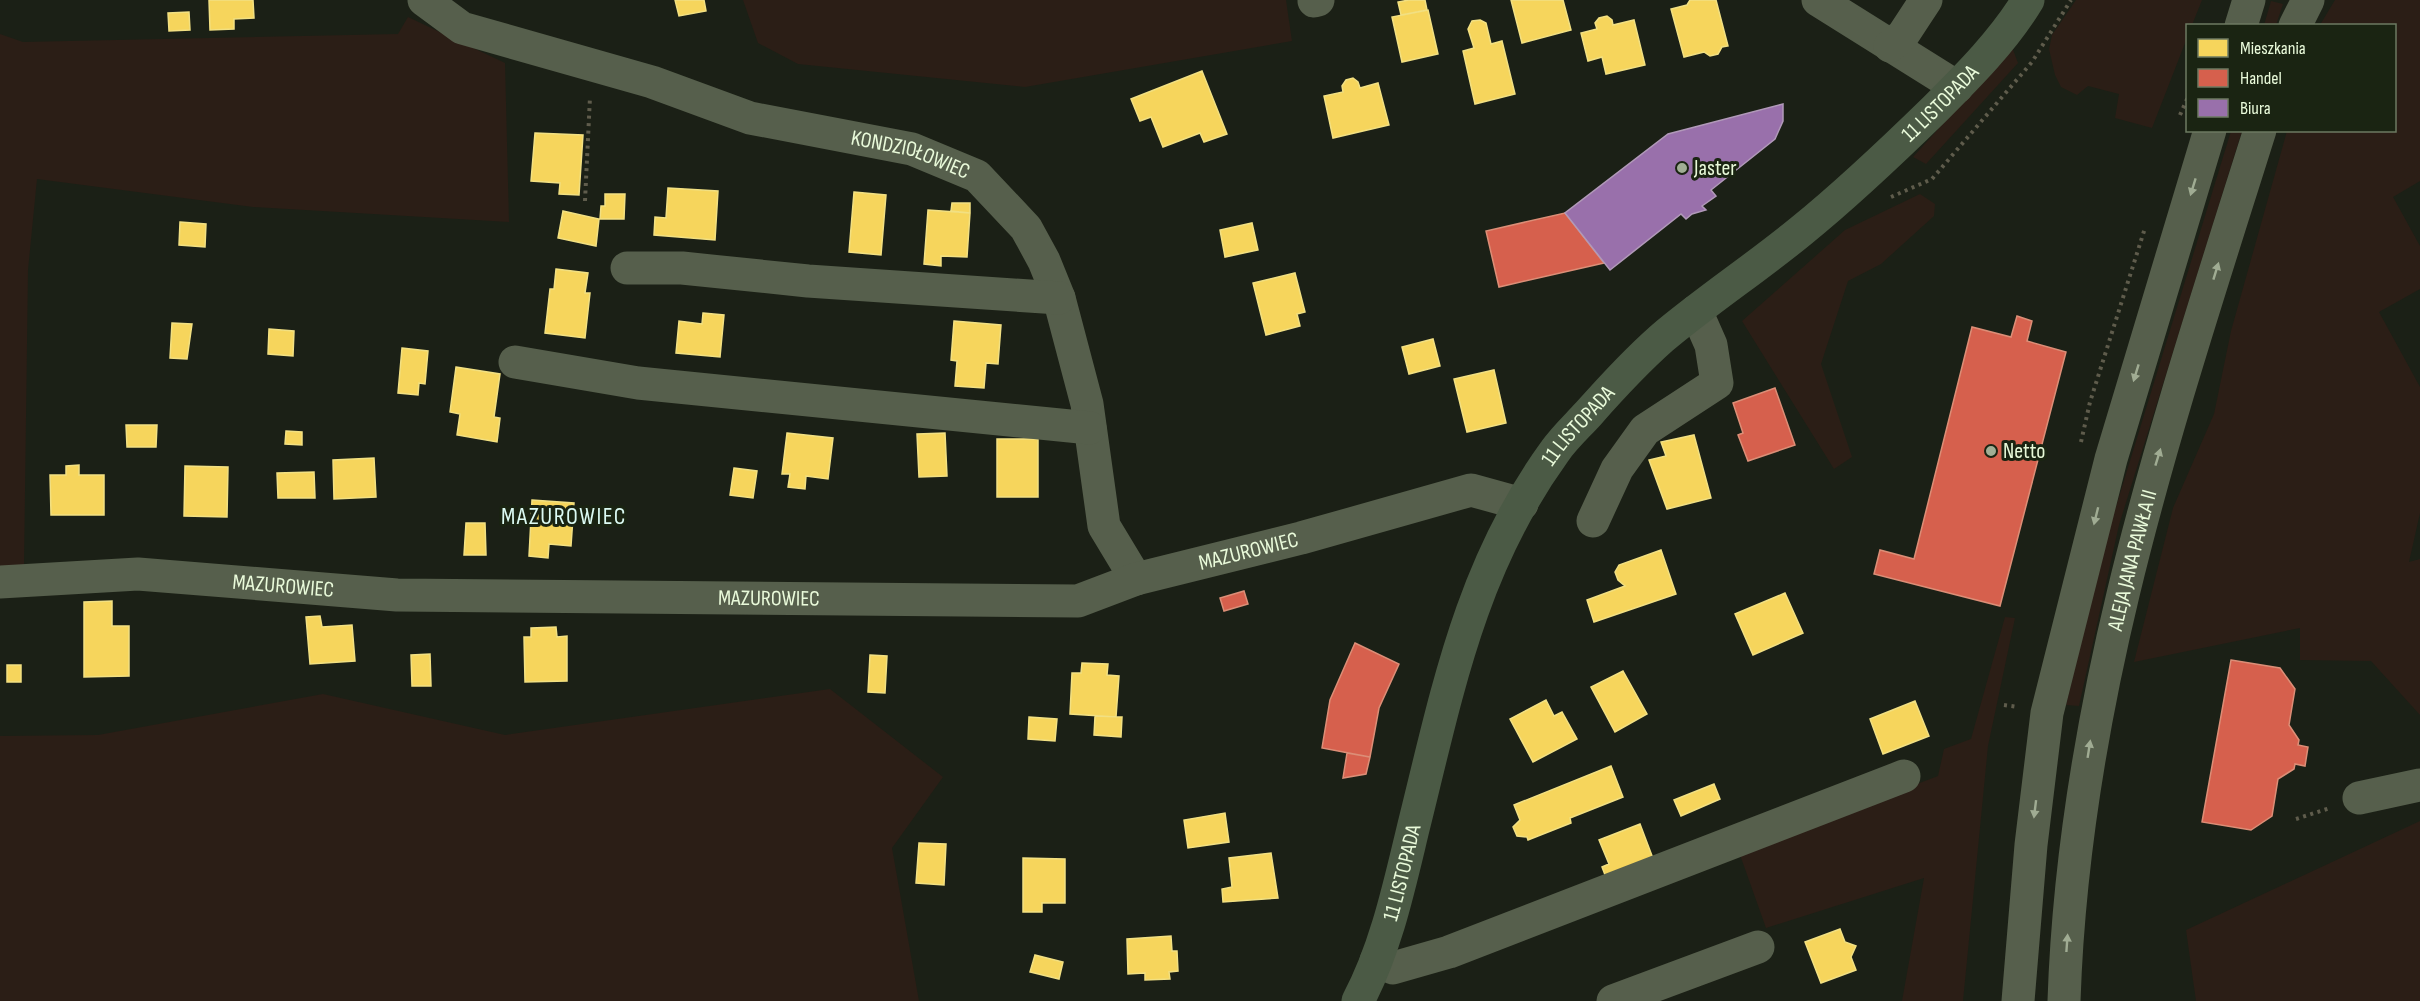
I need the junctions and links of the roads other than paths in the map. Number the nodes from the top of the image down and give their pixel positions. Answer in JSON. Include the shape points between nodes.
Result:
{"nodes":[{"id":1,"x":424,"y":0,"type":"edge"},
{"id":2,"x":1818,"y":0,"type":"edge"},
{"id":3,"x":1926,"y":0,"type":"edge"},
{"id":4,"x":2028,"y":0,"type":"edge"},
{"id":5,"x":2249,"y":0,"type":"edge"},
{"id":6,"x":2301,"y":0,"type":"edge"},
{"id":7,"x":2308,"y":0,"type":"edge"},
{"id":8,"x":2242,"y":24,"type":"edge"},
{"id":9,"x":2295,"y":24,"type":"edge"},
{"id":10,"x":2295,"y":24,"type":"edge"},
{"id":11,"x":1890,"y":46,"type":"junction"},
{"id":12,"x":1957,"y":87,"type":"junction"},
{"id":13,"x":2209,"y":132,"type":"edge"},
{"id":14,"x":2259,"y":132,"type":"edge"},
{"id":15,"x":627,"y":268,"type":"dead end"},
{"id":16,"x":1059,"y":298,"type":"junction"},
{"id":17,"x":1696,"y":311,"type":"junction"},
{"id":18,"x":515,"y":362,"type":"dead end"},
{"id":19,"x":1090,"y":428,"type":"junction"},
{"id":20,"x":1522,"y":504,"type":"junction"},
{"id":21,"x":1593,"y":521,"type":"dead end"},
{"id":22,"x":1136,"y":579,"type":"junction"},
{"id":23,"x":0,"y":582,"type":"edge"},
{"id":24,"x":1904,"y":776,"type":"dead end"},
{"id":25,"x":2420,"y":785,"type":"edge"},
{"id":26,"x":2359,"y":798,"type":"dead end"},
{"id":27,"x":1758,"y":947,"type":"dead end"},
{"id":28,"x":1376,"y":961,"type":"junction"},
{"id":29,"x":1358,"y":1001,"type":"edge"},
{"id":30,"x":1613,"y":1001,"type":"edge"},
{"id":31,"x":2018,"y":1001,"type":"edge"},
{"id":32,"x":2064,"y":1001,"type":"edge"}],
"edges":[{"from":1,"to":16,"type":"street","name":"KONDZIOŁOWIEC","via":[[462,28],[592,64],[750,118],[912,149],[977,176],[1026,228]]},
{"from":2,"to":11,"type":"street"},
{"from":3,"to":11,"type":"street"},
{"from":4,"to":12,"type":"main road","name":"11 LISTOPADA"},
{"from":5,"to":8,"type":"street"},
{"from":6,"to":9,"type":"street"},
{"from":7,"to":10,"type":"street"},
{"from":11,"to":12,"type":"street"},
{"from":12,"to":17,"type":"main road","name":"11 LISTOPADA","via":[[1864,177]]},
{"from":13,"to":31,"type":"street","name":"ALEJA JANA PAWŁA II","one_way":true,"via":[[2110,459],[2047,713]]},
{"from":32,"to":14,"type":"street","name":"ALEJA JANA PAWŁA II","one_way":true,"via":[[2083,789],[2110,644],[2153,473]]},
{"from":15,"to":16,"type":"street","via":[[682,268]]},
{"from":16,"to":19,"type":"street","name":"KONDZIOŁOWIEC"},
{"from":17,"to":20,"type":"main road","name":"11 LISTOPADA","via":[[1604,395],[1556,450]]},
{"from":17,"to":21,"type":"street","via":[[1711,345],[1717,383],[1645,430],[1617,469]]},
{"from":18,"to":19,"type":"street","via":[[638,383]]},
{"from":19,"to":22,"type":"street","name":"KONDZIOŁOWIEC","via":[[1104,526]]},
{"from":20,"to":22,"type":"street","name":"MAZUROWIEC","via":[[1471,490]]},
{"from":20,"to":28,"type":"main road","name":"11 LISTOPADA","via":[[1492,559],[1467,622],[1398,892]]},
{"from":22,"to":23,"type":"street","name":"MAZUROWIEC","via":[[1078,601],[397,595],[138,574]]},
{"from":24,"to":28,"type":"street","via":[[1449,952],[1393,968]]},
{"from":25,"to":26,"type":"street"},
{"from":27,"to":30,"type":"street"},
{"from":28,"to":29,"type":"main road","name":"11 LISTOPADA"}]}
